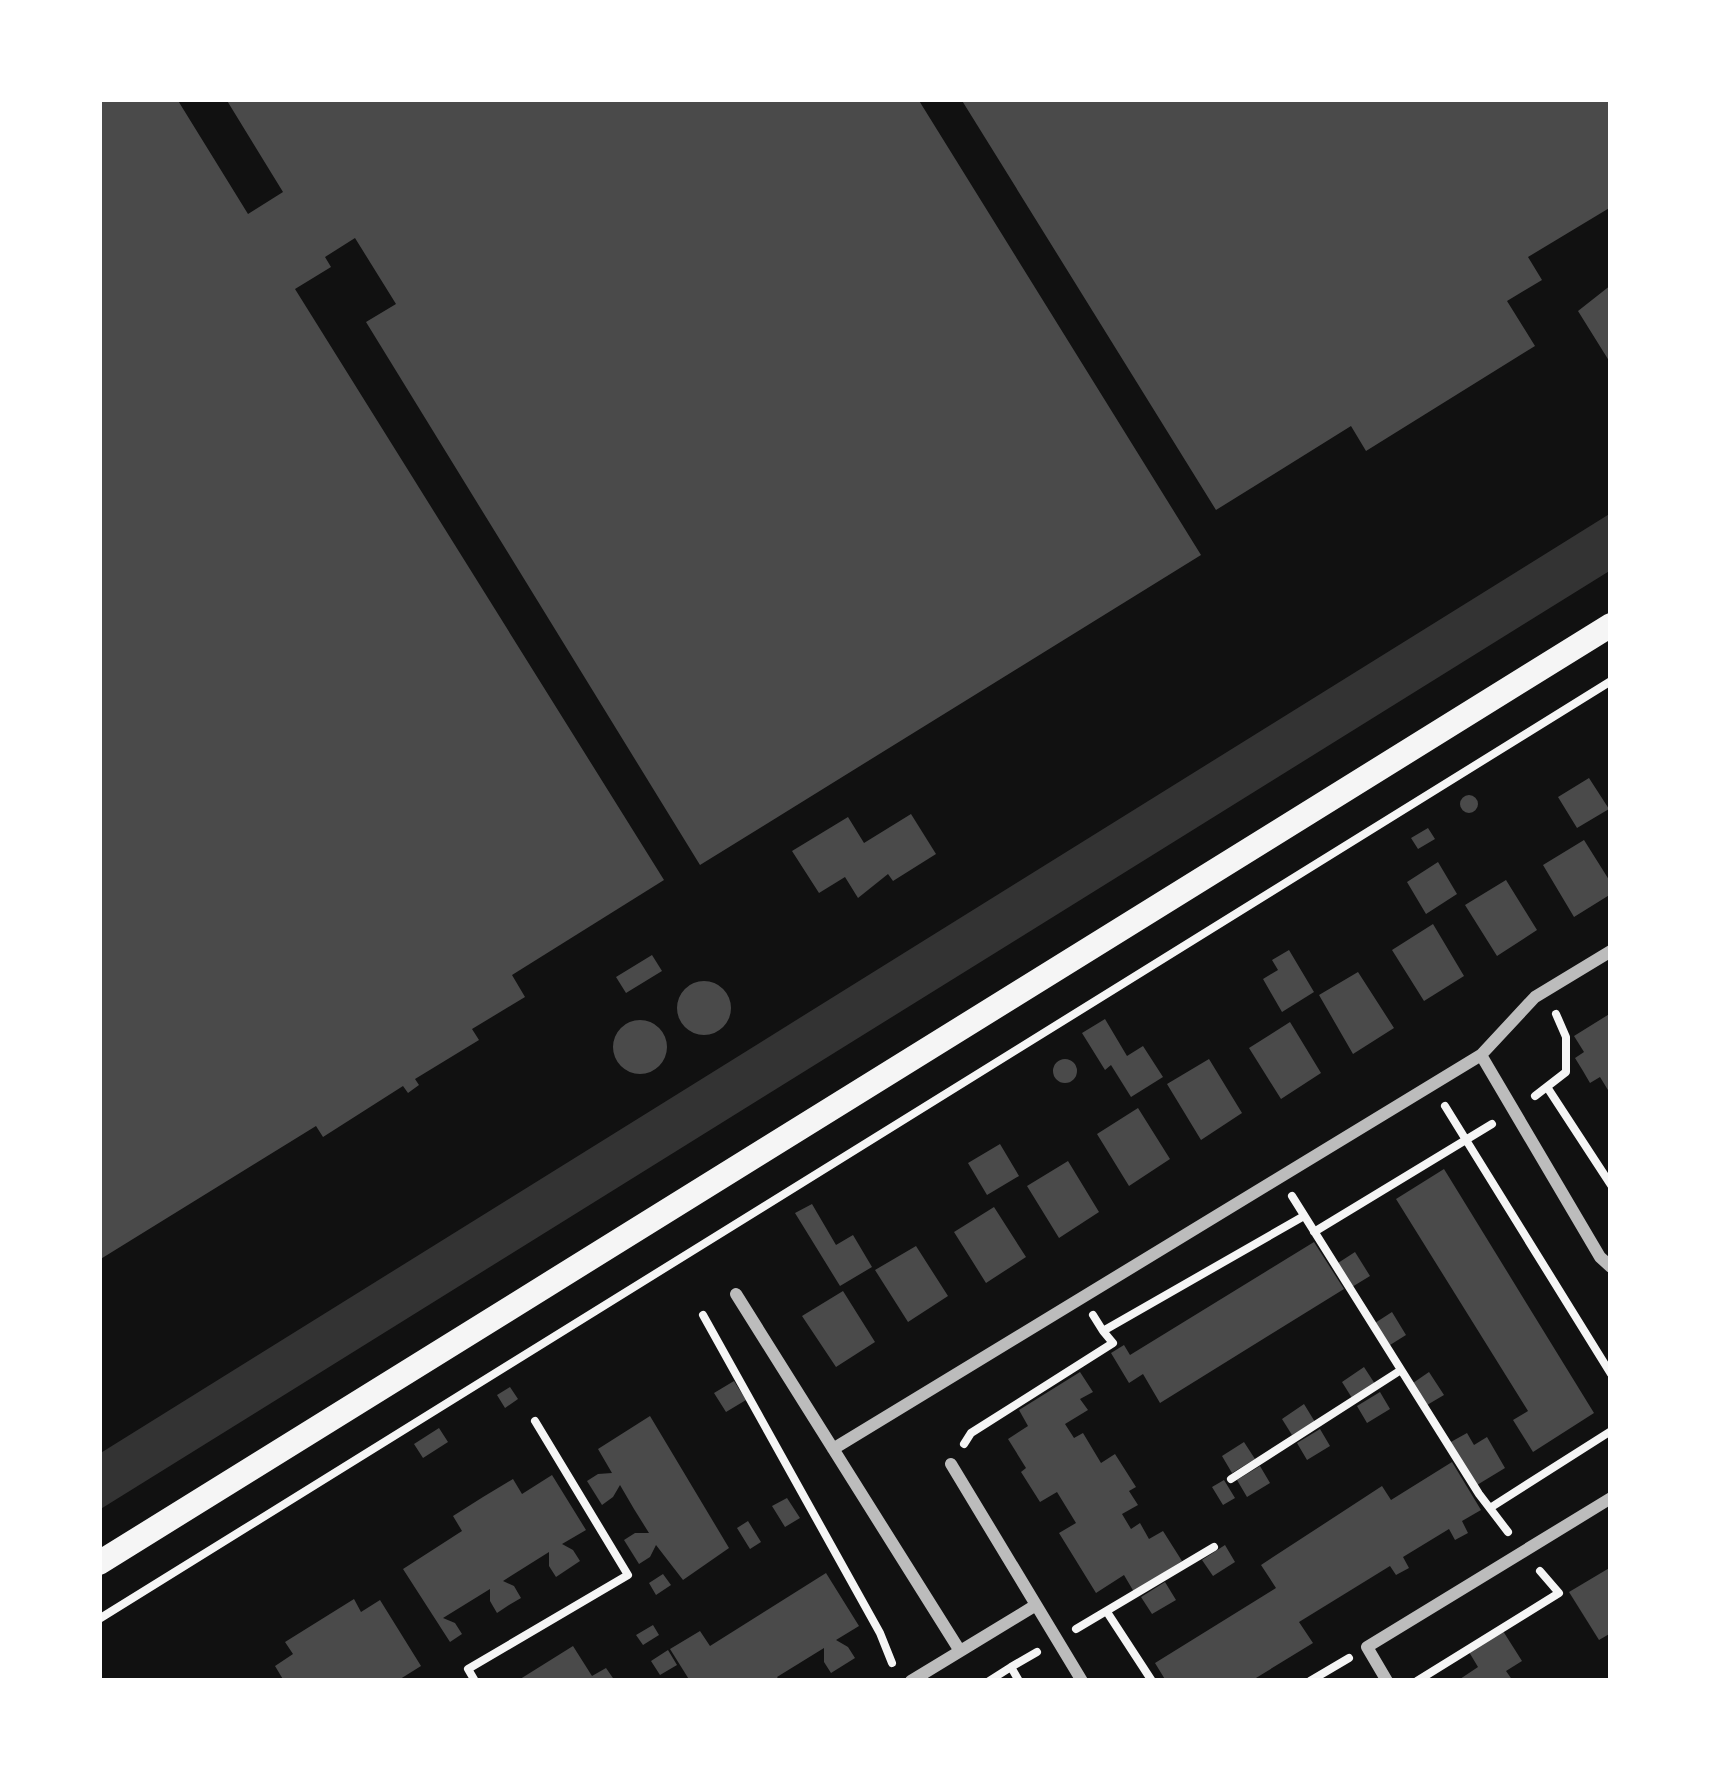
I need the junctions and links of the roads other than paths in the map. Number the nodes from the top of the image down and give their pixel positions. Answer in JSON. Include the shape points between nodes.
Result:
{"nodes":[{"id":1,"x":1611,"y":625,"type":"edge"},
{"id":2,"x":1611,"y":951,"type":"edge"},
{"id":3,"x":1481,"y":1054,"type":"junction"},
{"id":4,"x":1611,"y":1267,"type":"edge"},
{"id":5,"x":736,"y":1294,"type":"dead end"},
{"id":6,"x":833,"y":1449,"type":"junction"},
{"id":7,"x":952,"y":1464,"type":"road end"},
{"id":8,"x":1611,"y":1498,"type":"edge"},
{"id":9,"x":99,"y":1563,"type":"edge"},
{"id":10,"x":1036,"y":1605,"type":"junction"},
{"id":11,"x":960,"y":1652,"type":"junction"},
{"id":12,"x":911,"y":1681,"type":"edge"},
{"id":13,"x":1082,"y":1681,"type":"edge"},
{"id":14,"x":1387,"y":1681,"type":"edge"}],
"edges":[{"from":1,"to":9,"type":"main road"},
{"from":2,"to":3,"type":"street","via":[[1544,992]]},
{"from":3,"to":4,"type":"street"},
{"from":3,"to":6,"type":"street"},
{"from":5,"to":6,"type":"street"},
{"from":6,"to":11,"type":"street"},
{"from":7,"to":10,"type":"street"},
{"from":8,"to":14,"type":"street","via":[[1367,1647]]},
{"from":10,"to":11,"type":"street"},
{"from":10,"to":13,"type":"street"},
{"from":11,"to":12,"type":"street"}]}
